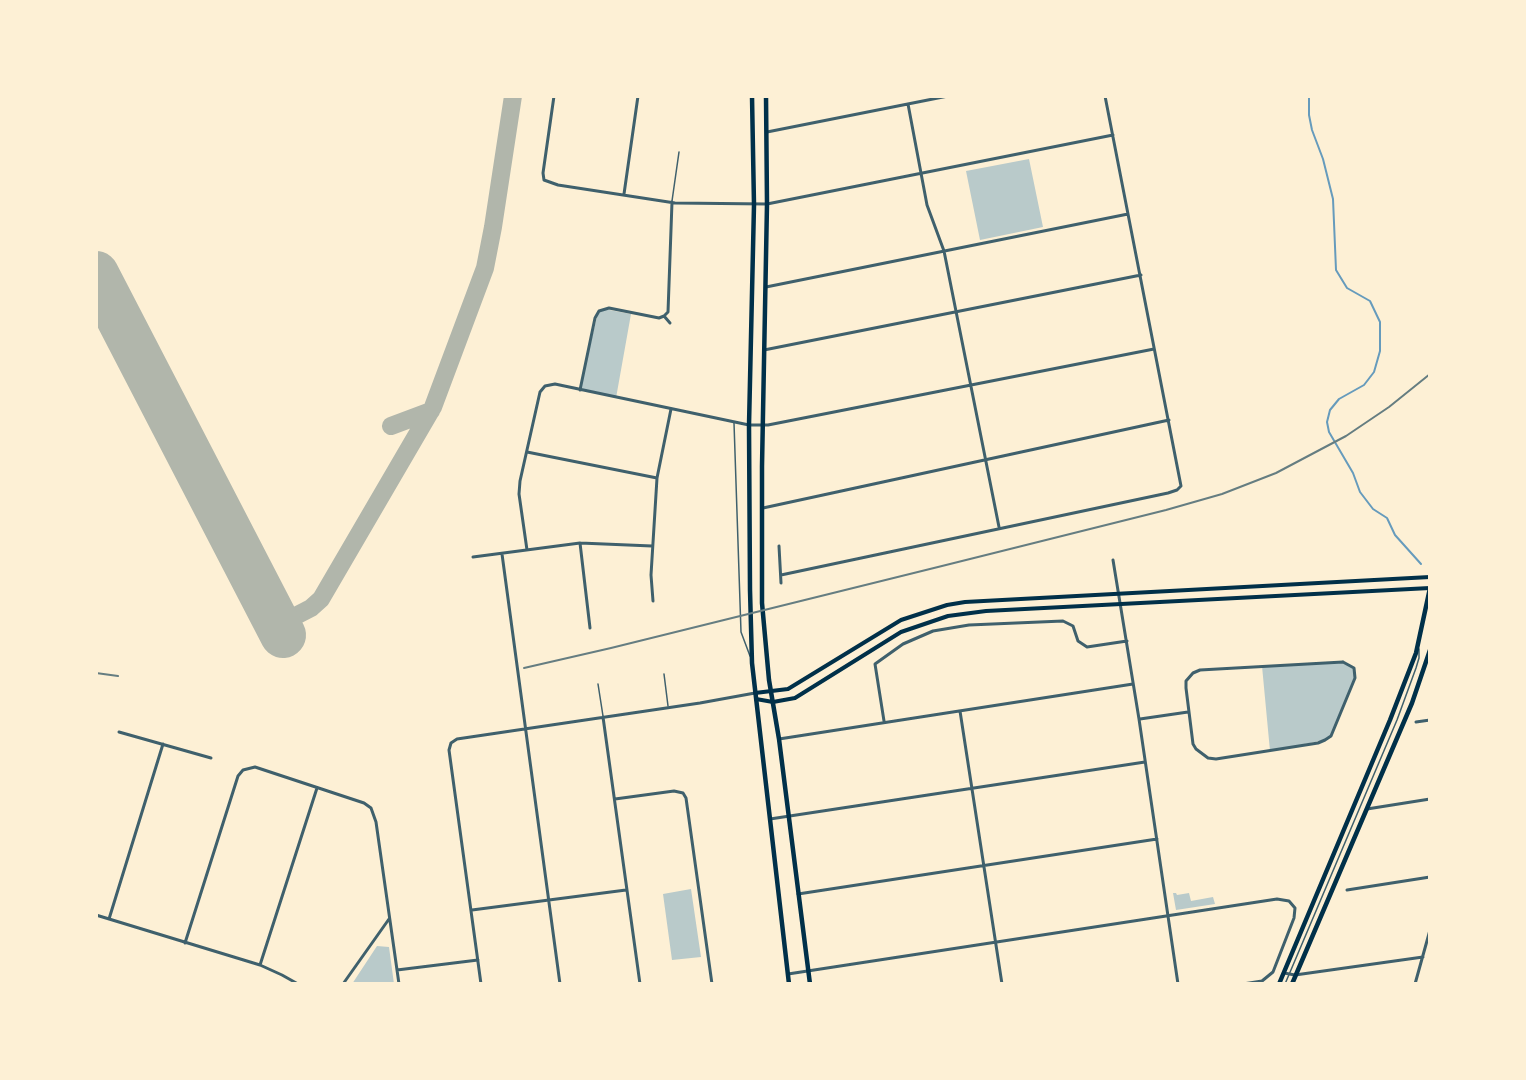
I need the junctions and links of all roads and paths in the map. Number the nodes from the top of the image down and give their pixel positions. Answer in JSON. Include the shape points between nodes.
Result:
{"nodes":[{"id":1,"x":554,"y":96,"type":"edge"},
{"id":2,"x":638,"y":96,"type":"edge"},
{"id":3,"x":752,"y":96,"type":"edge"},
{"id":4,"x":766,"y":96,"type":"edge"},
{"id":5,"x":948,"y":96,"type":"edge"},
{"id":6,"x":1105,"y":96,"type":"edge"},
{"id":7,"x":908,"y":104,"type":"junction"},
{"id":8,"x":767,"y":132,"type":"junction"},
{"id":9,"x":1113,"y":135,"type":"junction"},
{"id":10,"x":679,"y":152,"type":"dead end"},
{"id":11,"x":921,"y":174,"type":"junction"},
{"id":12,"x":624,"y":194,"type":"junction"},
{"id":13,"x":672,"y":202,"type":"junction"},
{"id":14,"x":767,"y":204,"type":"junction"},
{"id":15,"x":754,"y":205,"type":"junction"},
{"id":16,"x":1128,"y":214,"type":"junction"},
{"id":17,"x":944,"y":251,"type":"junction"},
{"id":18,"x":1141,"y":275,"type":"junction"},
{"id":19,"x":766,"y":287,"type":"junction"},
{"id":20,"x":956,"y":312,"type":"junction"},
{"id":21,"x":664,"y":316,"type":"junction"},
{"id":22,"x":670,"y":323,"type":"dead end"},
{"id":23,"x":1155,"y":349,"type":"junction"},
{"id":24,"x":764,"y":350,"type":"junction"},
{"id":25,"x":970,"y":386,"type":"junction"},
{"id":26,"x":580,"y":390,"type":"junction"},
{"id":27,"x":671,"y":409,"type":"junction"},
{"id":28,"x":1169,"y":420,"type":"junction"},
{"id":29,"x":734,"y":422,"type":"junction"},
{"id":30,"x":749,"y":425,"type":"junction"},
{"id":31,"x":762,"y":425,"type":"junction"},
{"id":32,"x":527,"y":452,"type":"junction"},
{"id":33,"x":986,"y":460,"type":"junction"},
{"id":34,"x":657,"y":478,"type":"junction"},
{"id":35,"x":762,"y":508,"type":"junction"},
{"id":36,"x":1000,"y":527,"type":"junction"},
{"id":37,"x":580,"y":543,"type":"junction"},
{"id":38,"x":652,"y":546,"type":"junction"},
{"id":39,"x":779,"y":546,"type":"dead end"},
{"id":40,"x":527,"y":550,"type":"junction"},
{"id":41,"x":502,"y":554,"type":"junction"},
{"id":42,"x":473,"y":557,"type":"dead end"},
{"id":43,"x":1113,"y":560,"type":"dead end"},
{"id":44,"x":781,"y":575,"type":"junction"},
{"id":45,"x":1430,"y":577,"type":"edge"},
{"id":46,"x":781,"y":583,"type":"dead end"},
{"id":47,"x":1430,"y":588,"type":"edge"},
{"id":48,"x":1120,"y":594,"type":"junction"},
{"id":49,"x":653,"y":601,"type":"dead end"},
{"id":50,"x":1121,"y":605,"type":"junction"},
{"id":51,"x":590,"y":628,"type":"dead end"},
{"id":52,"x":1127,"y":641,"type":"junction"},
{"id":53,"x":1430,"y":650,"type":"edge"},
{"id":54,"x":752,"y":663,"type":"junction"},
{"id":55,"x":664,"y":674,"type":"dead end"},
{"id":56,"x":598,"y":684,"type":"dead end"},
{"id":57,"x":1133,"y":684,"type":"junction"},
{"id":58,"x":771,"y":692,"type":"junction"},
{"id":59,"x":755,"y":693,"type":"junction"},
{"id":60,"x":748,"y":695,"type":"junction"},
{"id":61,"x":756,"y":699,"type":"junction"},
{"id":62,"x":773,"y":702,"type":"junction"},
{"id":63,"x":668,"y":708,"type":"junction"},
{"id":64,"x":960,"y":711,"type":"junction"},
{"id":65,"x":1188,"y":712,"type":"junction"},
{"id":66,"x":603,"y":717,"type":"junction"},
{"id":67,"x":1139,"y":719,"type":"junction"},
{"id":68,"x":1430,"y":720,"type":"edge"},
{"id":69,"x":884,"y":722,"type":"junction"},
{"id":70,"x":1416,"y":722,"type":"dead end"},
{"id":71,"x":525,"y":728,"type":"junction"},
{"id":72,"x":119,"y":732,"type":"dead end"},
{"id":73,"x":779,"y":739,"type":"junction"},
{"id":74,"x":163,"y":744,"type":"junction"},
{"id":75,"x":211,"y":758,"type":"dead end"},
{"id":76,"x":1145,"y":762,"type":"junction"},
{"id":77,"x":317,"y":788,"type":"junction"},
{"id":78,"x":972,"y":788,"type":"junction"},
{"id":79,"x":615,"y":799,"type":"junction"},
{"id":80,"x":1430,"y":799,"type":"edge"},
{"id":81,"x":1367,"y":809,"type":"junction"},
{"id":82,"x":790,"y":816,"type":"junction"},
{"id":83,"x":769,"y":819,"type":"junction"},
{"id":84,"x":1157,"y":838,"type":"junction"},
{"id":85,"x":983,"y":865,"type":"junction"},
{"id":86,"x":1430,"y":877,"type":"edge"},
{"id":87,"x":626,"y":890,"type":"junction"},
{"id":88,"x":1347,"y":890,"type":"dead end"},
{"id":89,"x":798,"y":894,"type":"junction"},
{"id":90,"x":548,"y":901,"type":"junction"},
{"id":91,"x":472,"y":910,"type":"junction"},
{"id":92,"x":96,"y":915,"type":"edge"},
{"id":93,"x":1168,"y":916,"type":"junction"},
{"id":94,"x":390,"y":917,"type":"junction"},
{"id":95,"x":109,"y":919,"type":"junction"},
{"id":96,"x":1430,"y":930,"type":"edge"},
{"id":97,"x":995,"y":942,"type":"junction"},
{"id":98,"x":186,"y":943,"type":"junction"},
{"id":99,"x":1423,"y":957,"type":"junction"},
{"id":100,"x":478,"y":960,"type":"junction"},
{"id":101,"x":260,"y":965,"type":"junction"},
{"id":102,"x":397,"y":970,"type":"junction"},
{"id":103,"x":809,"y":971,"type":"junction"},
{"id":104,"x":1289,"y":974,"type":"junction"},
{"id":105,"x":788,"y":975,"type":"junction"},
{"id":106,"x":298,"y":984,"type":"edge"},
{"id":107,"x":343,"y":984,"type":"edge"},
{"id":108,"x":399,"y":984,"type":"edge"},
{"id":109,"x":481,"y":984,"type":"edge"},
{"id":110,"x":560,"y":984,"type":"edge"},
{"id":111,"x":639,"y":984,"type":"edge"},
{"id":112,"x":712,"y":984,"type":"edge"},
{"id":113,"x":789,"y":984,"type":"edge"},
{"id":114,"x":810,"y":984,"type":"edge"},
{"id":115,"x":1002,"y":984,"type":"edge"},
{"id":116,"x":1178,"y":984,"type":"edge"},
{"id":117,"x":1243,"y":984,"type":"edge"},
{"id":118,"x":1279,"y":984,"type":"edge"},
{"id":119,"x":1285,"y":984,"type":"edge"},
{"id":120,"x":1292,"y":984,"type":"edge"},
{"id":121,"x":1416,"y":984,"type":"edge"}],
"edges":[{"from":1,"to":12,"type":"street","via":[[544,180]]},
{"from":2,"to":12,"type":"street"},
{"from":3,"to":15,"type":"main road"},
{"from":4,"to":8,"type":"main road"},
{"from":5,"to":7,"type":"street"},
{"from":6,"to":9,"type":"street"},
{"from":7,"to":8,"type":"street"},
{"from":7,"to":11,"type":"street"},
{"from":8,"to":14,"type":"main road"},
{"from":9,"to":11,"type":"street"},
{"from":9,"to":16,"type":"street"},
{"from":10,"to":13,"type":"lane"},
{"from":11,"to":14,"type":"street"},
{"from":11,"to":17,"type":"street","via":[[927,205]]},
{"from":12,"to":13,"type":"street"},
{"from":13,"to":15,"type":"street"},
{"from":13,"to":21,"type":"street","via":[[669,310]]},
{"from":14,"to":15,"type":"street"},
{"from":14,"to":19,"type":"main road"},
{"from":15,"to":30,"type":"main road"},
{"from":16,"to":17,"type":"street"},
{"from":16,"to":18,"type":"street"},
{"from":17,"to":19,"type":"street"},
{"from":17,"to":20,"type":"street"},
{"from":18,"to":20,"type":"street"},
{"from":18,"to":23,"type":"street"},
{"from":19,"to":24,"type":"main road"},
{"from":20,"to":24,"type":"street"},
{"from":20,"to":25,"type":"street"},
{"from":21,"to":22,"type":"street"},
{"from":21,"to":26,"type":"street","via":[[602,309],[595,318]]},
{"from":23,"to":25,"type":"street"},
{"from":23,"to":28,"type":"street"},
{"from":24,"to":31,"type":"main road"},
{"from":25,"to":31,"type":"street"},
{"from":25,"to":33,"type":"street"},
{"from":26,"to":27,"type":"street"},
{"from":26,"to":32,"type":"street","via":[[555,384],[545,386],[540,392]]},
{"from":27,"to":29,"type":"street"},
{"from":27,"to":34,"type":"street"},
{"from":28,"to":33,"type":"street"},
{"from":28,"to":36,"type":"street","via":[[1181,486],[1177,490]]},
{"from":29,"to":30,"type":"street"},
{"from":29,"to":54,"type":"lane","via":[[742,636]]},
{"from":30,"to":31,"type":"street"},
{"from":30,"to":54,"type":"main road"},
{"from":31,"to":35,"type":"main road"},
{"from":32,"to":34,"type":"street"},
{"from":32,"to":40,"type":"street","via":[[519,494]]},
{"from":33,"to":35,"type":"street"},
{"from":33,"to":36,"type":"street"},
{"from":34,"to":38,"type":"street"},
{"from":35,"to":58,"type":"main road","via":[[762,586]]},
{"from":36,"to":44,"type":"street"},
{"from":37,"to":38,"type":"street"},
{"from":37,"to":40,"type":"street"},
{"from":37,"to":51,"type":"street"},
{"from":38,"to":49,"type":"street"},
{"from":39,"to":44,"type":"street"},
{"from":40,"to":41,"type":"street"},
{"from":41,"to":42,"type":"street"},
{"from":41,"to":71,"type":"street"},
{"from":43,"to":48,"type":"street"},
{"from":44,"to":46,"type":"street"},
{"from":45,"to":48,"type":"main road"},
{"from":47,"to":50,"type":"main road"},
{"from":47,"to":104,"type":"main road","via":[[1419,645]]},
{"from":48,"to":50,"type":"street"},
{"from":48,"to":58,"type":"main road","via":[[965,602],[934,608],[886,628],[796,685]]},
{"from":50,"to":52,"type":"street"},
{"from":50,"to":62,"type":"main road","via":[[986,611],[935,619],[894,636],[799,696]]},
{"from":52,"to":57,"type":"street"},
{"from":52,"to":69,"type":"street","via":[[1087,646],[1078,641],[1073,626],[1063,621],[969,625],[933,631],[903,644],[876,664]]},
{"from":53,"to":81,"type":"main road"},
{"from":54,"to":59,"type":"main road"},
{"from":55,"to":63,"type":"lane"},
{"from":56,"to":66,"type":"lane"},
{"from":57,"to":64,"type":"street"},
{"from":57,"to":67,"type":"street"},
{"from":58,"to":59,"type":"main road"},
{"from":58,"to":62,"type":"main road"},
{"from":59,"to":60,"type":"street"},
{"from":59,"to":61,"type":"main road"},
{"from":60,"to":61,"type":"street"},
{"from":60,"to":63,"type":"street"},
{"from":61,"to":62,"type":"main road"},
{"from":61,"to":83,"type":"main road"},
{"from":62,"to":73,"type":"main road"},
{"from":63,"to":66,"type":"street"},
{"from":64,"to":69,"type":"street"},
{"from":64,"to":78,"type":"street"},
{"from":65,"to":65,"type":"street","via":[[1193,744],[1208,758],[1318,743],[1331,736],[1356,672],[1343,662],[1200,669],[1186,681]]},
{"from":65,"to":67,"type":"street"},
{"from":66,"to":71,"type":"street"},
{"from":66,"to":79,"type":"street"},
{"from":67,"to":76,"type":"street"},
{"from":68,"to":70,"type":"street"},
{"from":69,"to":73,"type":"street"},
{"from":71,"to":90,"type":"street"},
{"from":71,"to":91,"type":"street","via":[[453,740],[449,746]]},
{"from":72,"to":74,"type":"street"},
{"from":73,"to":82,"type":"main road"},
{"from":74,"to":75,"type":"street"},
{"from":74,"to":95,"type":"street"},
{"from":76,"to":78,"type":"street"},
{"from":76,"to":84,"type":"street"},
{"from":77,"to":94,"type":"street","via":[[364,802],[371,808]]},
{"from":77,"to":98,"type":"street","via":[[255,767],[243,770]]},
{"from":77,"to":101,"type":"street"},
{"from":78,"to":82,"type":"street"},
{"from":78,"to":85,"type":"street"},
{"from":79,"to":87,"type":"street"},
{"from":79,"to":112,"type":"street","via":[[674,790],[686,798]]},
{"from":80,"to":81,"type":"street"},
{"from":81,"to":104,"type":"main road"},
{"from":82,"to":83,"type":"street"},
{"from":82,"to":89,"type":"main road"},
{"from":83,"to":105,"type":"main road"},
{"from":84,"to":85,"type":"street"},
{"from":84,"to":93,"type":"street"},
{"from":85,"to":89,"type":"street"},
{"from":85,"to":97,"type":"street"},
{"from":86,"to":88,"type":"street"},
{"from":87,"to":90,"type":"street"},
{"from":87,"to":111,"type":"street"},
{"from":89,"to":103,"type":"main road"},
{"from":90,"to":91,"type":"street"},
{"from":90,"to":110,"type":"street"},
{"from":91,"to":100,"type":"street"},
{"from":92,"to":95,"type":"street"},
{"from":93,"to":97,"type":"street"},
{"from":93,"to":116,"type":"street"},
{"from":93,"to":117,"type":"street","via":[[1289,901],[1295,908],[1292,924],[1273,972],[1262,981]]},
{"from":94,"to":102,"type":"street"},
{"from":94,"to":107,"type":"street"},
{"from":95,"to":98,"type":"street"},
{"from":96,"to":99,"type":"street"},
{"from":97,"to":103,"type":"street"},
{"from":97,"to":115,"type":"street"},
{"from":98,"to":101,"type":"street"},
{"from":99,"to":104,"type":"street"},
{"from":99,"to":121,"type":"street"},
{"from":100,"to":102,"type":"street"},
{"from":100,"to":109,"type":"street"},
{"from":101,"to":106,"type":"street"},
{"from":102,"to":108,"type":"street"},
{"from":103,"to":105,"type":"street"},
{"from":103,"to":114,"type":"main road"},
{"from":104,"to":118,"type":"main road"},
{"from":104,"to":119,"type":"lane"},
{"from":104,"to":120,"type":"main road"},
{"from":105,"to":113,"type":"main road"}]}
